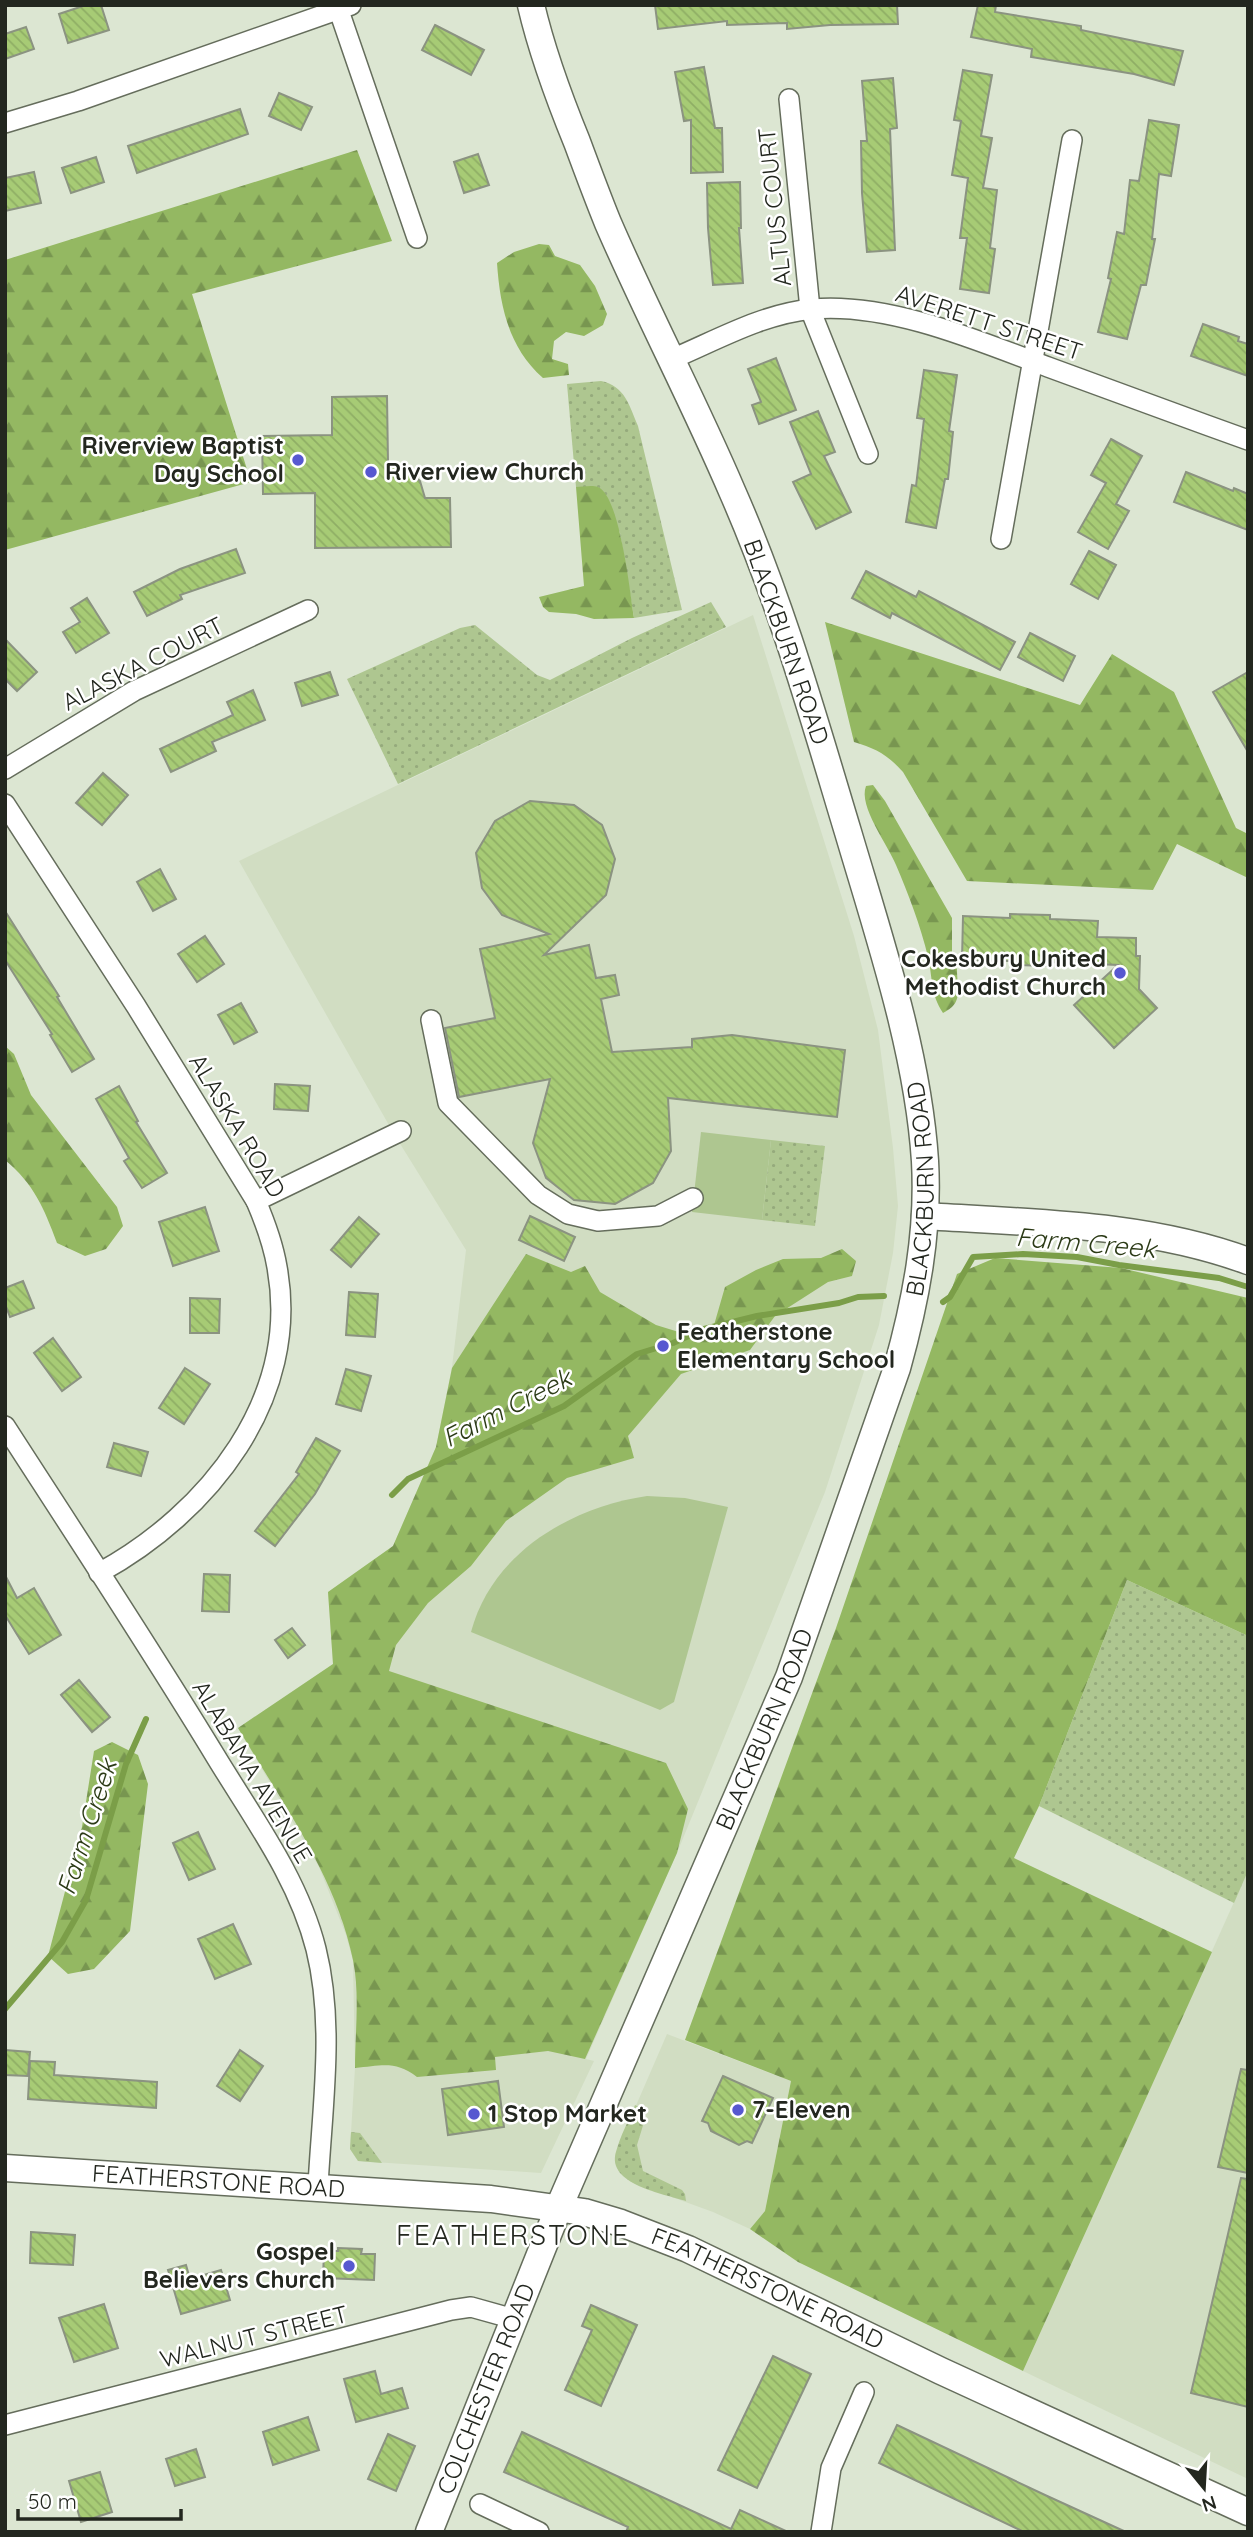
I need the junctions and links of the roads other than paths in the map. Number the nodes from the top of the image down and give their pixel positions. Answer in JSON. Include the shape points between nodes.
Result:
{"nodes":[{"id":1,"x":531,"y":5,"type":"edge"},
{"id":2,"x":343,"y":7,"type":"edge"},
{"id":3,"x":789,"y":99,"type":"dead end"},
{"id":4,"x":5,"y":123,"type":"edge"},
{"id":5,"x":1072,"y":140,"type":"dead end"},
{"id":6,"x":417,"y":238,"type":"dead end"},
{"id":7,"x":810,"y":309,"type":"junction"},
{"id":8,"x":672,"y":359,"type":"junction"},
{"id":9,"x":1031,"y":360,"type":"junction"},
{"id":10,"x":1248,"y":440,"type":"edge"},
{"id":11,"x":868,"y":454,"type":"dead end"},
{"id":12,"x":1001,"y":539,"type":"dead end"},
{"id":13,"x":308,"y":611,"type":"dead end"},
{"id":14,"x":5,"y":769,"type":"edge"},
{"id":15,"x":5,"y":804,"type":"edge"},
{"id":16,"x":431,"y":1020,"type":"dead end"},
{"id":17,"x":401,"y":1131,"type":"dead end"},
{"id":18,"x":693,"y":1198,"type":"dead end"},
{"id":19,"x":256,"y":1200,"type":"junction"},
{"id":20,"x":925,"y":1216,"type":"junction"},
{"id":21,"x":1248,"y":1261,"type":"edge"},
{"id":22,"x":5,"y":1426,"type":"edge"},
{"id":23,"x":99,"y":1573,"type":"junction"},
{"id":24,"x":5,"y":2168,"type":"edge"},
{"id":25,"x":318,"y":2186,"type":"junction"},
{"id":26,"x":559,"y":2207,"type":"junction"},
{"id":27,"x":514,"y":2319,"type":"junction"},
{"id":28,"x":864,"y":2392,"type":"dead end"},
{"id":29,"x":5,"y":2426,"type":"edge"},
{"id":30,"x":481,"y":2504,"type":"dead end"},
{"id":31,"x":1248,"y":2512,"type":"edge"},
{"id":32,"x":429,"y":2532,"type":"edge"},
{"id":33,"x":539,"y":2532,"type":"edge"},
{"id":34,"x":821,"y":2532,"type":"edge"}],
"edges":[{"from":1,"to":8,"type":"street","name":"BLACKBURN ROAD","via":[[561,102],[608,223]]},
{"from":2,"to":4,"type":"street"},
{"from":2,"to":6,"type":"street"},
{"from":3,"to":7,"type":"street","name":"ALTUS COURT"},
{"from":5,"to":9,"type":"street"},
{"from":7,"to":8,"type":"street","name":"AVERETT STREET","via":[[769,317]]},
{"from":7,"to":9,"type":"street","name":"AVERETT STREET","via":[[878,312]]},
{"from":7,"to":11,"type":"street","name":"ALTUS COURT"},
{"from":8,"to":20,"type":"street","name":"BLACKBURN ROAD","via":[[732,490],[786,626],[875,924],[914,1084],[925,1161]]},
{"from":9,"to":10,"type":"street","name":"AVERETT STREET"},
{"from":9,"to":12,"type":"street"},
{"from":13,"to":14,"type":"street","name":"ALASKA COURT","via":[[134,691]]},
{"from":15,"to":19,"type":"street","name":"ALASKA ROAD"},
{"from":16,"to":18,"type":"street","via":[[448,1103],[538,1195],[568,1214],[598,1221],[658,1216]]},
{"from":17,"to":19,"type":"street"},
{"from":19,"to":23,"type":"street","name":"ALASKA ROAD","via":[[269,1232],[281,1304],[272,1376],[260,1410],[219,1474],[192,1506],[150,1541]]},
{"from":20,"to":21,"type":"street","via":[[1133,1233]]},
{"from":20,"to":26,"type":"street","name":"BLACKBURN ROAD","via":[[921,1266],[897,1368],[789,1677]]},
{"from":22,"to":23,"type":"street","name":"ALABAMA AVENUE"},
{"from":23,"to":25,"type":"street","name":"ALABAMA AVENUE","via":[[284,1867],[302,1907],[316,1948],[325,2003]]},
{"from":24,"to":25,"type":"street","name":"FEATHERSTONE ROAD"},
{"from":25,"to":26,"type":"street","name":"FEATHERSTONE ROAD"},
{"from":26,"to":27,"type":"street","name":"COLCHESTER ROAD"},
{"from":26,"to":31,"type":"street","name":"FEATHERSTONE ROAD","via":[[621,2223],[688,2249]]},
{"from":27,"to":29,"type":"street","name":"WALNUT STREET","via":[[471,2308],[451,2310]]},
{"from":27,"to":32,"type":"street","name":"COLCHESTER ROAD"},
{"from":28,"to":34,"type":"street","via":[[831,2468]]},
{"from":30,"to":33,"type":"street"}]}
